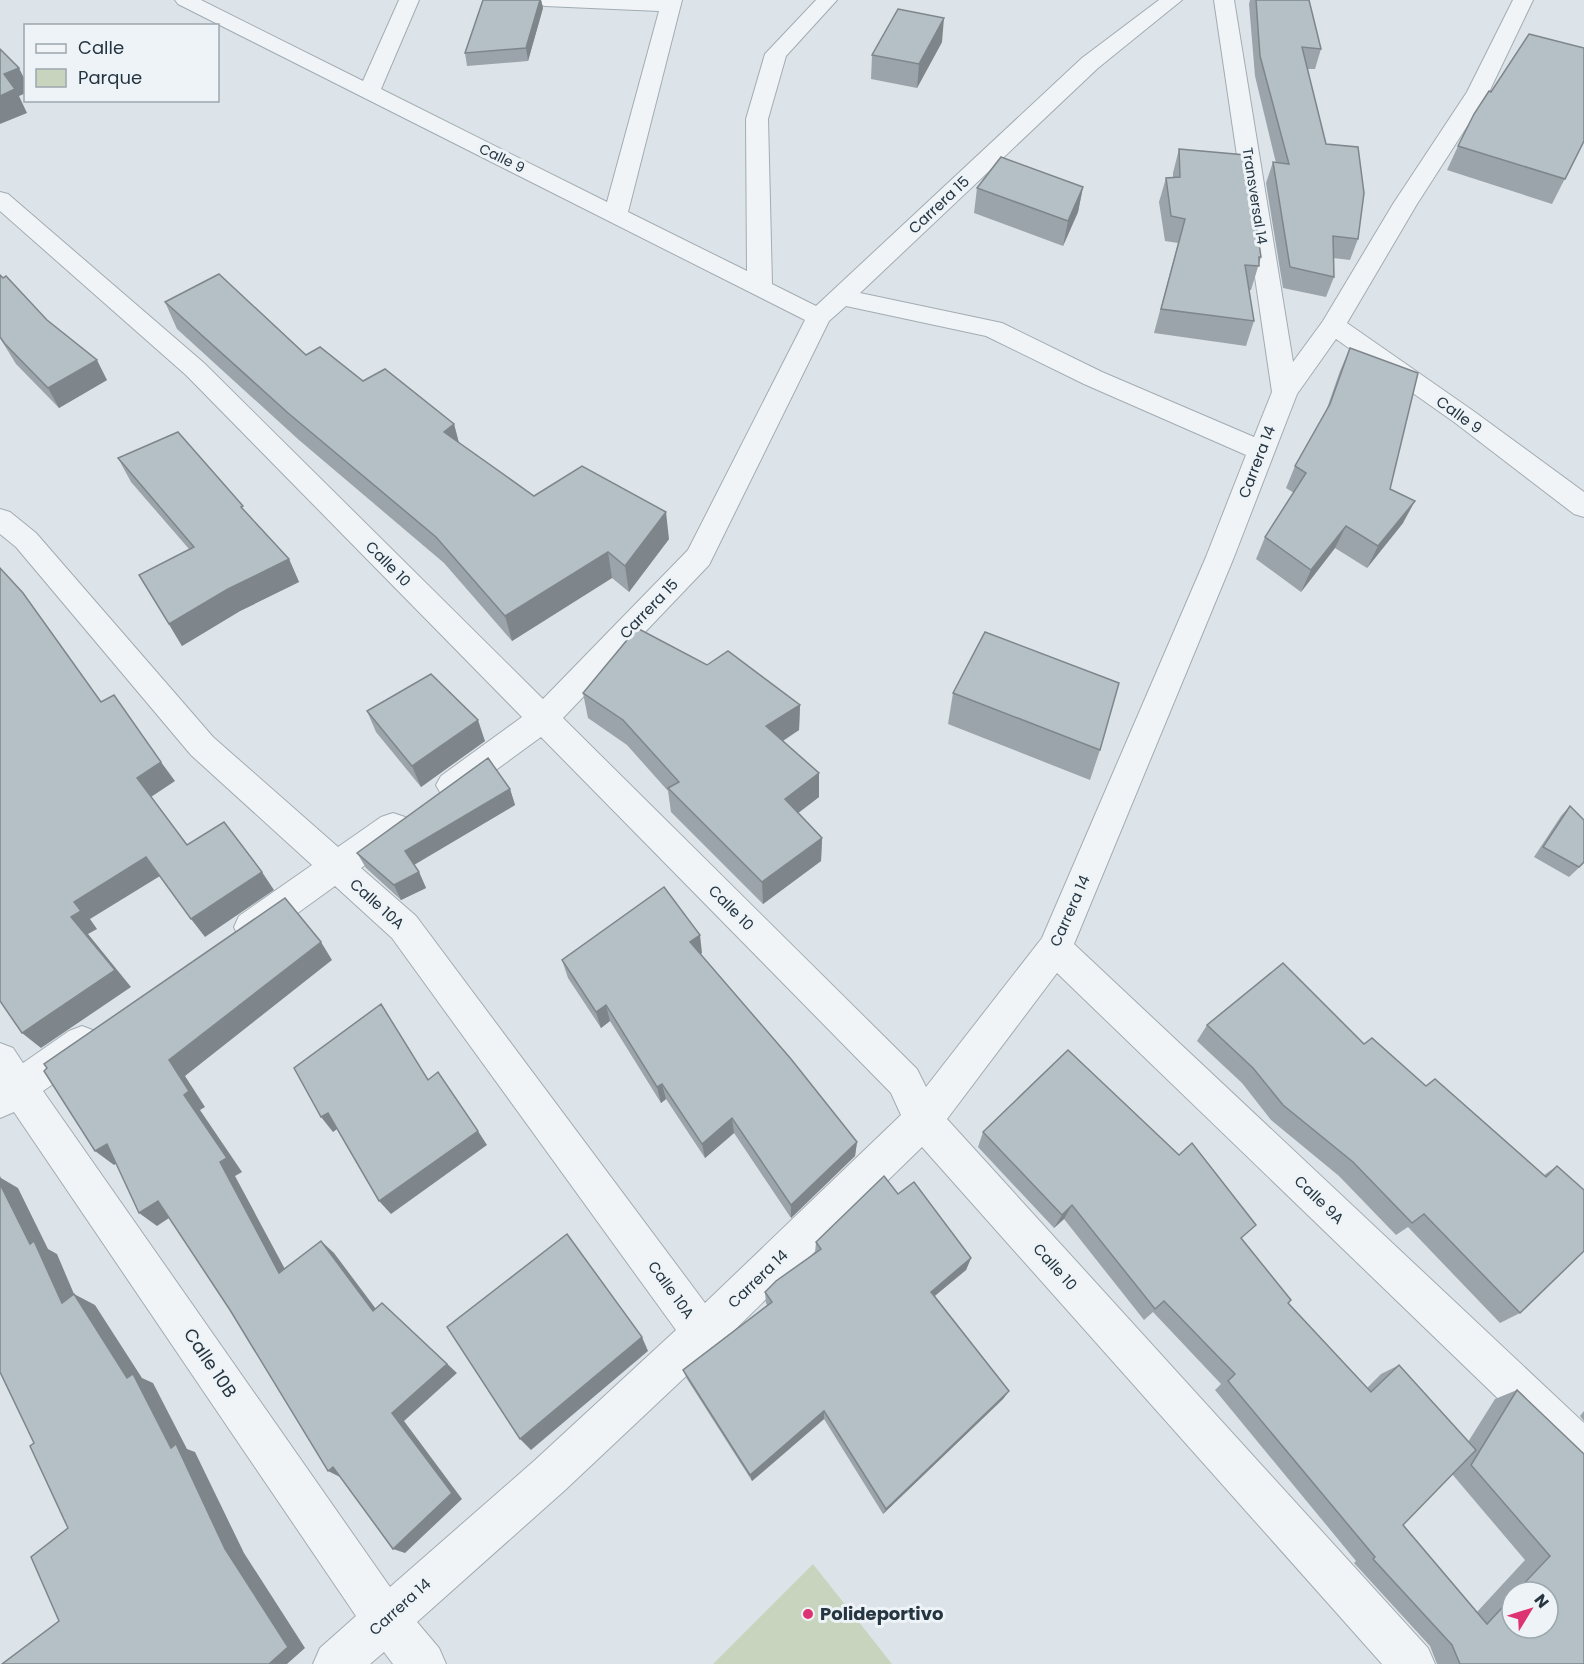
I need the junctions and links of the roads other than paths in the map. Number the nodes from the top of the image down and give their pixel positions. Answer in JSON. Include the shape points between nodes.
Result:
{"nodes":[{"id":1,"x":185,"y":0,"type":"edge"},
{"id":2,"x":409,"y":0,"type":"edge"},
{"id":3,"x":545,"y":0,"type":"edge"},
{"id":4,"x":827,"y":0,"type":"edge"},
{"id":5,"x":1172,"y":0,"type":"edge"},
{"id":6,"x":1224,"y":0,"type":"edge"},
{"id":7,"x":1523,"y":0,"type":"edge"},
{"id":8,"x":671,"y":2,"type":"edge"},
{"id":9,"x":369,"y":92,"type":"junction"},
{"id":10,"x":5,"y":209,"type":"edge"},
{"id":11,"x":615,"y":214,"type":"junction"},
{"id":12,"x":760,"y":287,"type":"junction"},
{"id":13,"x":842,"y":297,"type":"junction"},
{"id":14,"x":819,"y":317,"type":"junction"},
{"id":15,"x":1333,"y":325,"type":"junction"},
{"id":16,"x":1285,"y":392,"type":"junction"},
{"id":17,"x":1262,"y":451,"type":"junction"},
{"id":18,"x":1584,"y":507,"type":"edge"},
{"id":19,"x":0,"y":519,"type":"edge"},
{"id":20,"x":543,"y":719,"type":"junction"},
{"id":21,"x":337,"y":868,"type":"junction"},
{"id":22,"x":231,"y":941,"type":"edge"},
{"id":23,"x":1055,"y":948,"type":"junction"},
{"id":24,"x":106,"y":1026,"type":"edge"},
{"id":25,"x":6,"y":1082,"type":"edge"},
{"id":26,"x":923,"y":1120,"type":"junction"},
{"id":27,"x":703,"y":1333,"type":"junction"},
{"id":28,"x":1584,"y":1452,"type":"edge"},
{"id":29,"x":385,"y":1619,"type":"junction"},
{"id":30,"x":336,"y":1664,"type":"edge"},
{"id":31,"x":423,"y":1664,"type":"edge"},
{"id":32,"x":1412,"y":1664,"type":"edge"}],
"edges":[{"from":1,"to":9,"type":"street","name":"Calle 9"},
{"from":2,"to":9,"type":"street"},
{"from":3,"to":8,"type":"street"},
{"from":4,"to":12,"type":"street","via":[[776,54],[757,119]]},
{"from":5,"to":13,"type":"street","name":"Carrera 15","via":[[1090,63]]},
{"from":6,"to":16,"type":"street","name":"Transversal 14"},
{"from":7,"to":15,"type":"street","name":"Carrera 14","via":[[1478,92]]},
{"from":8,"to":11,"type":"street"},
{"from":9,"to":11,"type":"street","name":"Calle 9"},
{"from":10,"to":20,"type":"street","name":"Calle 10","via":[[195,369]]},
{"from":11,"to":12,"type":"street","name":"Calle 9"},
{"from":12,"to":14,"type":"street","name":"Calle 9"},
{"from":13,"to":14,"type":"street","name":"Carrera 15"},
{"from":13,"to":17,"type":"street","via":[[993,329],[1093,378]]},
{"from":14,"to":20,"type":"street","name":"Carrera 15","via":[[699,557]]},
{"from":15,"to":16,"type":"street","name":"Carrera 14"},
{"from":15,"to":18,"type":"street","name":"Calle 9"},
{"from":16,"to":17,"type":"street","name":"Carrera 14"},
{"from":17,"to":23,"type":"street","name":"Carrera 14"},
{"from":19,"to":21,"type":"street","name":"Calle 10A","via":[[26,540],[201,746]]},
{"from":20,"to":21,"type":"street","name":"Carrera 15"},
{"from":20,"to":26,"type":"street","name":"Calle 10","via":[[904,1081]]},
{"from":21,"to":22,"type":"street","name":"Carrera 15"},
{"from":21,"to":27,"type":"street","name":"Calle 10A","via":[[404,927]]},
{"from":23,"to":26,"type":"street","name":"Carrera 14"},
{"from":23,"to":28,"type":"street","name":"Calle 9A"},
{"from":24,"to":25,"type":"street"},
{"from":25,"to":29,"type":"street","name":"Calle 10B"},
{"from":26,"to":27,"type":"street","name":"Carrera 14"},
{"from":26,"to":32,"type":"street","name":"Calle 10"},
{"from":27,"to":29,"type":"street","name":"Carrera 14","via":[[549,1476]]},
{"from":29,"to":30,"type":"street","name":"Carrera 14"},
{"from":29,"to":31,"type":"street","name":"Calle 10B"}]}
